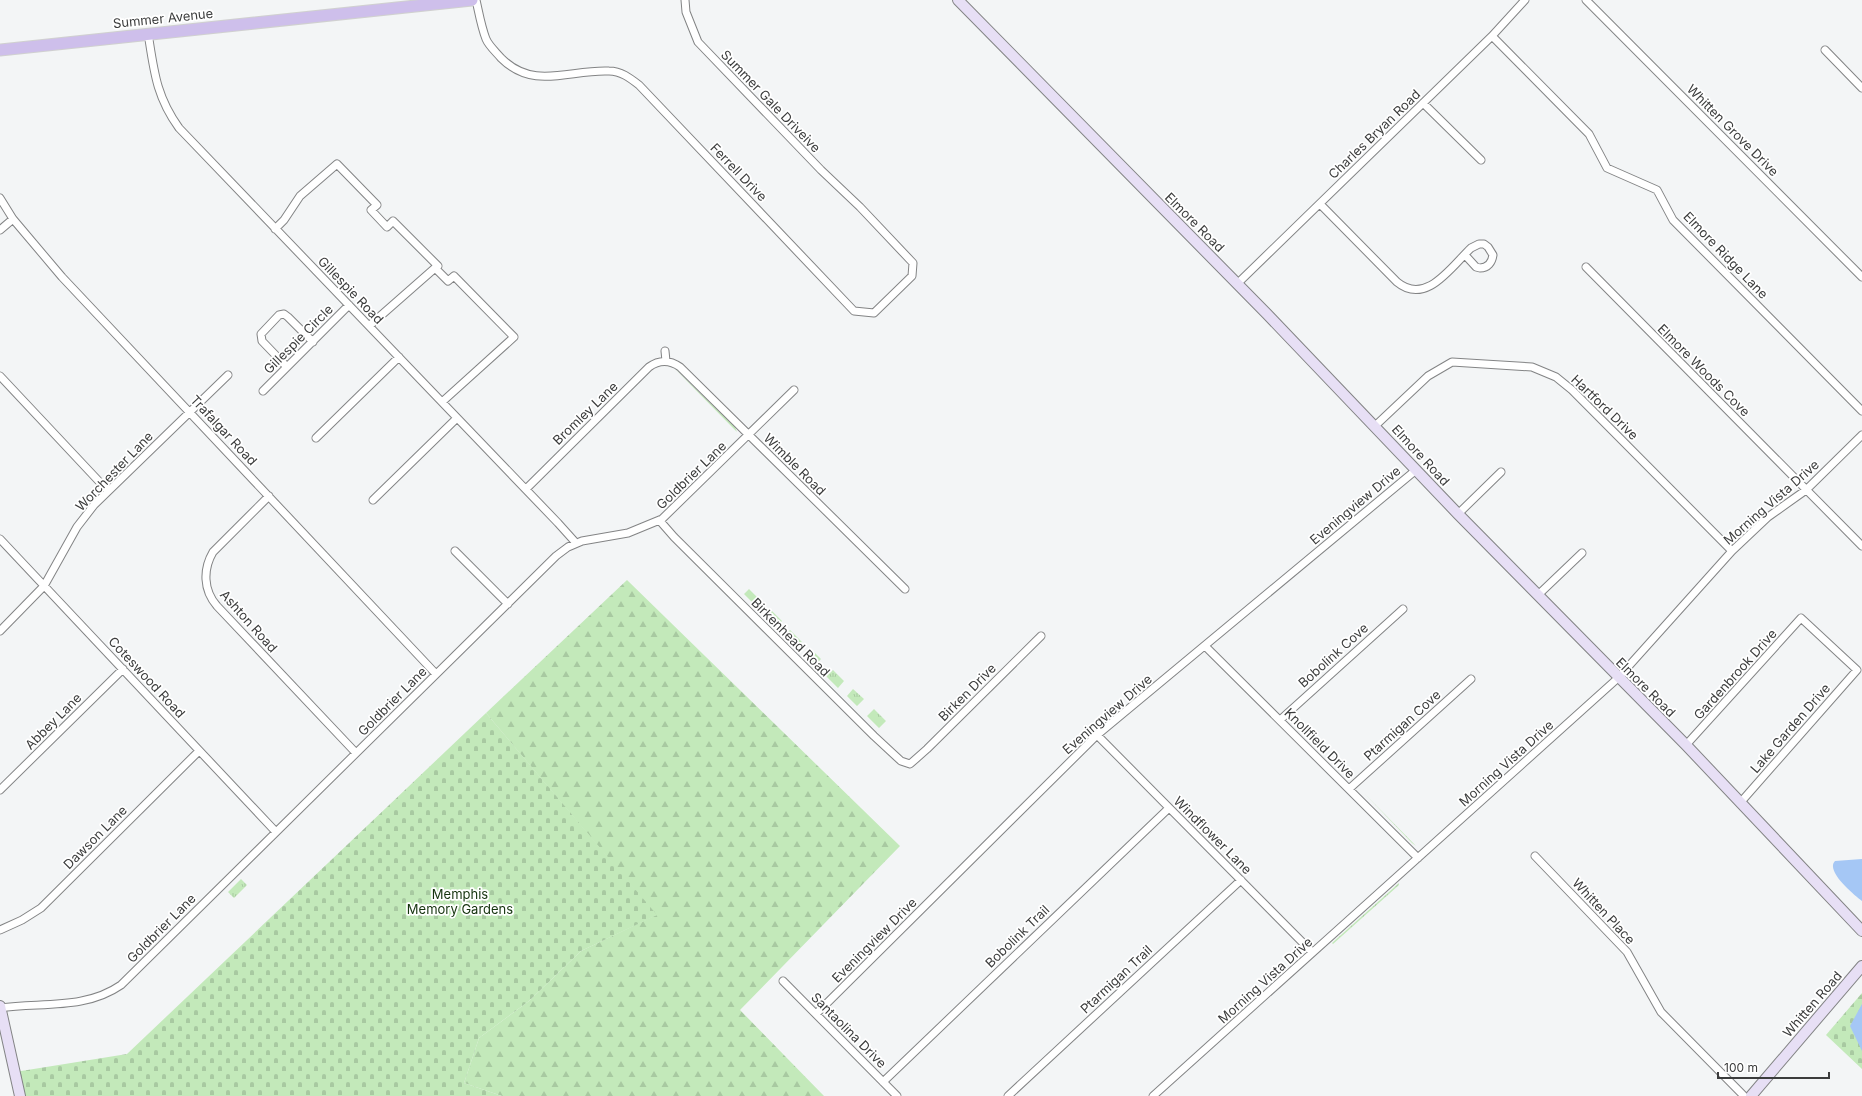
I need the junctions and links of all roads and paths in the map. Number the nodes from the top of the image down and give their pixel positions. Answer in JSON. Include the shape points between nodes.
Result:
{"nodes":[{"id":1,"x":472,"y":0,"type":"edge"},
{"id":2,"x":476,"y":0,"type":"edge"},
{"id":3,"x":685,"y":0,"type":"edge"},
{"id":4,"x":958,"y":0,"type":"edge"},
{"id":5,"x":1525,"y":0,"type":"edge"},
{"id":6,"x":1586,"y":0,"type":"edge"},
{"id":7,"x":148,"y":33,"type":"junction"},
{"id":8,"x":1492,"y":36,"type":"junction"},
{"id":9,"x":0,"y":50,"type":"edge"},
{"id":10,"x":1825,"y":50,"type":"dead end"},
{"id":11,"x":1862,"y":88,"type":"edge"},
{"id":12,"x":1423,"y":103,"type":"junction"},
{"id":13,"x":1481,"y":160,"type":"dead end"},
{"id":14,"x":0,"y":198,"type":"edge"},
{"id":15,"x":1320,"y":204,"type":"junction"},
{"id":16,"x":860,"y":206,"type":"joint"},
{"id":17,"x":13,"y":219,"type":"junction"},
{"id":18,"x":275,"y":229,"type":"junction"},
{"id":19,"x":0,"y":230,"type":"edge"},
{"id":20,"x":1464,"y":255,"type":"dead end"},
{"id":21,"x":1586,"y":267,"type":"dead end"},
{"id":22,"x":435,"y":268,"type":"junction"},
{"id":23,"x":1862,"y":277,"type":"edge"},
{"id":24,"x":1238,"y":284,"type":"junction"},
{"id":25,"x":349,"y":305,"type":"junction"},
{"id":26,"x":369,"y":326,"type":"junction"},
{"id":27,"x":313,"y":342,"type":"junction"},
{"id":28,"x":665,"y":351,"type":"dead end"},
{"id":29,"x":399,"y":357,"type":"junction"},
{"id":30,"x":666,"y":361,"type":"junction"},
{"id":31,"x":287,"y":367,"type":"junction"},
{"id":32,"x":228,"y":375,"type":"dead end"},
{"id":33,"x":0,"y":376,"type":"edge"},
{"id":34,"x":794,"y":390,"type":"dead end"},
{"id":35,"x":263,"y":391,"type":"dead end"},
{"id":36,"x":442,"y":402,"type":"junction"},
{"id":37,"x":1862,"y":411,"type":"edge"},
{"id":38,"x":190,"y":412,"type":"junction"},
{"id":39,"x":457,"y":418,"type":"junction"},
{"id":40,"x":1375,"y":426,"type":"junction"},
{"id":41,"x":750,"y":435,"type":"junction"},
{"id":42,"x":1862,"y":435,"type":"edge"},
{"id":43,"x":316,"y":438,"type":"dead end"},
{"id":44,"x":1416,"y":470,"type":"junction"},
{"id":45,"x":1501,"y":472,"type":"dead end"},
{"id":46,"x":526,"y":489,"type":"junction"},
{"id":47,"x":1806,"y":490,"type":"junction"},
{"id":48,"x":108,"y":491,"type":"junction"},
{"id":49,"x":269,"y":496,"type":"junction"},
{"id":50,"x":373,"y":500,"type":"dead end"},
{"id":51,"x":1458,"y":514,"type":"junction"},
{"id":52,"x":660,"y":521,"type":"junction"},
{"id":53,"x":0,"y":539,"type":"edge"},
{"id":54,"x":576,"y":543,"type":"junction"},
{"id":55,"x":1862,"y":546,"type":"edge"},
{"id":56,"x":455,"y":551,"type":"dead end"},
{"id":57,"x":1732,"y":551,"type":"junction"},
{"id":58,"x":1582,"y":553,"type":"dead end"},
{"id":59,"x":44,"y":586,"type":"junction"},
{"id":60,"x":905,"y":589,"type":"dead end"},
{"id":61,"x":1538,"y":595,"type":"junction"},
{"id":62,"x":508,"y":604,"type":"junction"},
{"id":63,"x":1402,"y":609,"type":"dead end"},
{"id":64,"x":0,"y":630,"type":"edge"},
{"id":65,"x":1041,"y":636,"type":"dead end"},
{"id":66,"x":1205,"y":646,"type":"junction"},
{"id":67,"x":123,"y":669,"type":"junction"},
{"id":68,"x":1857,"y":670,"type":"joint"},
{"id":69,"x":436,"y":674,"type":"junction"},
{"id":70,"x":1618,"y":678,"type":"junction"},
{"id":71,"x":1472,"y":679,"type":"dead end"},
{"id":72,"x":1280,"y":720,"type":"junction"},
{"id":73,"x":1097,"y":735,"type":"junction"},
{"id":74,"x":1686,"y":745,"type":"junction"},
{"id":75,"x":199,"y":751,"type":"junction"},
{"id":76,"x":356,"y":753,"type":"junction"},
{"id":77,"x":910,"y":764,"type":"joint"},
{"id":78,"x":1349,"y":788,"type":"junction"},
{"id":79,"x":0,"y":790,"type":"edge"},
{"id":80,"x":1740,"y":803,"type":"junction"},
{"id":81,"x":1168,"y":808,"type":"junction"},
{"id":82,"x":276,"y":832,"type":"junction"},
{"id":83,"x":1535,"y":856,"type":"dead end"},
{"id":84,"x":1418,"y":858,"type":"junction"},
{"id":85,"x":1240,"y":880,"type":"junction"},
{"id":86,"x":0,"y":930,"type":"edge"},
{"id":87,"x":1862,"y":931,"type":"edge"},
{"id":88,"x":1312,"y":952,"type":"junction"},
{"id":89,"x":1862,"y":966,"type":"edge"},
{"id":90,"x":783,"y":981,"type":"dead end"},
{"id":91,"x":0,"y":1007,"type":"edge"},
{"id":92,"x":816,"y":1014,"type":"junction"},
{"id":93,"x":883,"y":1082,"type":"junction"},
{"id":94,"x":20,"y":1096,"type":"edge"},
{"id":95,"x":897,"y":1096,"type":"edge"},
{"id":96,"x":1008,"y":1096,"type":"edge"},
{"id":97,"x":1153,"y":1096,"type":"edge"},
{"id":98,"x":1744,"y":1096,"type":"edge"},
{"id":99,"x":1751,"y":1096,"type":"edge"}],
"edges":[{"from":1,"to":7,"type":"main road","name":"Summer Avenue"},
{"from":2,"to":16,"type":"street","name":"Ferrell Drive","via":[[487,41],[503,60],[522,73],[549,77],[610,71],[622,74],[639,85],[854,311],[874,313],[912,276],[913,262]]},
{"from":3,"to":16,"type":"street","name":"Summer Gale Driveive","via":[[686,12],[698,42],[821,170]]},
{"from":4,"to":24,"type":"street","name":"Elmore Road"},
{"from":5,"to":8,"type":"street","name":"Charles Bryan Road"},
{"from":6,"to":23,"type":"street","name":"Whitten Grove Drive"},
{"from":7,"to":9,"type":"main road","name":"Summer Avenue"},
{"from":7,"to":18,"type":"street","name":"Gillespie Road","via":[[156,84],[170,116],[191,142]]},
{"from":8,"to":12,"type":"street","name":"Charles Bryan Road"},
{"from":8,"to":37,"type":"street","name":"Elmore Ridge Lane","via":[[1589,134],[1607,168],[1657,190],[1674,220]]},
{"from":10,"to":11,"type":"street"},
{"from":12,"to":13,"type":"street"},
{"from":12,"to":15,"type":"street","name":"Charles Bryan Road"},
{"from":14,"to":17,"type":"street","name":"Trafalgar Road"},
{"from":15,"to":20,"type":"street","via":[[1408,290],[1422,290],[1433,285]]},
{"from":15,"to":24,"type":"street","name":"Charles Bryan Road"},
{"from":17,"to":19,"type":"street"},
{"from":17,"to":38,"type":"street","name":"Trafalgar Road","via":[[62,276]]},
{"from":18,"to":22,"type":"street","via":[[300,196],[337,164],[377,205],[371,210],[387,228],[393,221],[438,266]]},
{"from":18,"to":25,"type":"street","name":"Gillespie Road"},
{"from":21,"to":47,"type":"street","name":"Elmore Woods Cove"},
{"from":22,"to":26,"type":"street"},
{"from":22,"to":36,"type":"street","via":[[448,281],[454,276],[514,338]]},
{"from":24,"to":40,"type":"street","name":"Elmore Road"},
{"from":25,"to":26,"type":"street","name":"Gillespie Road"},
{"from":25,"to":27,"type":"street","name":"Gillespie Circle"},
{"from":26,"to":29,"type":"street","name":"Gillespie Road"},
{"from":27,"to":31,"type":"street","name":"Gillespie Circle"},
{"from":27,"to":31,"type":"street","via":[[288,317],[284,314],[279,315],[260,337]]},
{"from":28,"to":30,"type":"street"},
{"from":29,"to":36,"type":"street","name":"Gillespie Road"},
{"from":29,"to":43,"type":"street"},
{"from":30,"to":41,"type":"street","name":"Wimble Road","via":[[680,367]]},
{"from":30,"to":46,"type":"street","name":"Bromley Lane","via":[[654,363],[649,367]]},
{"from":31,"to":35,"type":"street","name":"Gillespie Circle"},
{"from":32,"to":38,"type":"street","name":"Worchester Lane"},
{"from":33,"to":48,"type":"street"},
{"from":34,"to":41,"type":"street","name":"Goldbrier Lane"},
{"from":36,"to":39,"type":"street","name":"Gillespie Road"},
{"from":38,"to":48,"type":"street","name":"Worchester Lane"},
{"from":38,"to":49,"type":"street","name":"Trafalgar Road"},
{"from":39,"to":46,"type":"street","name":"Gillespie Road"},
{"from":39,"to":50,"type":"street"},
{"from":40,"to":44,"type":"street","name":"Elmore Road"},
{"from":40,"to":57,"type":"street","name":"Hartford Drive","via":[[1428,376],[1452,362],[1532,367],[1556,378],[1572,390]]},
{"from":41,"to":52,"type":"street","name":"Goldbrier Lane"},
{"from":41,"to":60,"type":"street","name":"Wimble Road"},
{"from":42,"to":47,"type":"street","name":"Morning Vista Drive"},
{"from":44,"to":51,"type":"street","name":"Elmore Road"},
{"from":44,"to":66,"type":"street","name":"Eveningview Drive"},
{"from":45,"to":51,"type":"street"},
{"from":46,"to":54,"type":"street","name":"Gillespie Road"},
{"from":47,"to":55,"type":"street","name":"Elmore Woods Cove"},
{"from":47,"to":57,"type":"street","name":"Morning Vista Drive","via":[[1768,517]]},
{"from":48,"to":59,"type":"street","name":"Worchester Lane","via":[[77,527]]},
{"from":49,"to":69,"type":"street","name":"Trafalgar Road"},
{"from":49,"to":76,"type":"street","name":"Ashton Road","via":[[213,552],[206,573],[208,590],[217,606]]},
{"from":51,"to":61,"type":"street","name":"Elmore Road"},
{"from":52,"to":54,"type":"street","name":"Goldbrier Lane","via":[[628,533]]},
{"from":52,"to":77,"type":"street","name":"Birkenhead Road","via":[[879,741],[901,760]]},
{"from":53,"to":59,"type":"street","name":"Coteswood Road"},
{"from":54,"to":62,"type":"street","name":"Goldbrier Lane","via":[[556,556]]},
{"from":56,"to":62,"type":"street"},
{"from":57,"to":70,"type":"street","name":"Morning Vista Drive"},
{"from":58,"to":61,"type":"street"},
{"from":59,"to":64,"type":"street","name":"Worchester Lane"},
{"from":59,"to":67,"type":"street","name":"Coteswood Road"},
{"from":61,"to":70,"type":"street","name":"Elmore Road"},
{"from":62,"to":69,"type":"street","name":"Goldbrier Lane"},
{"from":63,"to":72,"type":"street","name":"Bobolink Cove"},
{"from":65,"to":77,"type":"street","name":"Birken Drive"},
{"from":66,"to":72,"type":"street","name":"Knollfield Drive"},
{"from":66,"to":73,"type":"street","name":"Eveningview Drive"},
{"from":67,"to":75,"type":"street","name":"Coteswood Road"},
{"from":67,"to":79,"type":"street","name":"Abbey Lane"},
{"from":68,"to":74,"type":"street","name":"Gardenbrook Drive","via":[[1802,618]]},
{"from":68,"to":80,"type":"street","name":"Lake Garden Drive"},
{"from":69,"to":76,"type":"street","name":"Goldbrier Lane"},
{"from":70,"to":74,"type":"street","name":"Elmore Road"},
{"from":70,"to":84,"type":"street","name":"Morning Vista Drive"},
{"from":71,"to":78,"type":"street","name":"Ptarmigan Cove"},
{"from":72,"to":78,"type":"street","name":"Knollfield Drive"},
{"from":73,"to":81,"type":"street","name":"Windflower Lane"},
{"from":73,"to":92,"type":"street","name":"Eveningview Drive"},
{"from":74,"to":80,"type":"street","name":"Elmore Road"},
{"from":75,"to":82,"type":"street","name":"Coteswood Road"},
{"from":75,"to":86,"type":"street","name":"Dawson Lane","via":[[41,908]]},
{"from":76,"to":82,"type":"street","name":"Goldbrier Lane"},
{"from":78,"to":84,"type":"street","name":"Knollfield Drive"},
{"from":80,"to":87,"type":"street","name":"Elmore Road"},
{"from":81,"to":85,"type":"street","name":"Windflower Lane"},
{"from":81,"to":93,"type":"street","name":"Bobolink Trail"},
{"from":82,"to":91,"type":"street","name":"Goldbrier Lane","via":[[116,988],[101,996],[80,1002]]},
{"from":83,"to":98,"type":"street","name":"Whitten Place","via":[[1627,952],[1661,1012]]},
{"from":84,"to":88,"type":"street","name":"Morning Vista Drive"},
{"from":85,"to":88,"type":"street","name":"Windflower Lane"},
{"from":85,"to":96,"type":"street","name":"Ptarmigan Trail"},
{"from":88,"to":97,"type":"street","name":"Morning Vista Drive"},
{"from":89,"to":99,"type":"street","name":"Whitten Road"},
{"from":90,"to":92,"type":"street","name":"Santaolina Drive"},
{"from":91,"to":94,"type":"street"},
{"from":92,"to":93,"type":"street","name":"Santaolina Drive"},
{"from":93,"to":95,"type":"street","name":"Santaolina Drive"}]}
